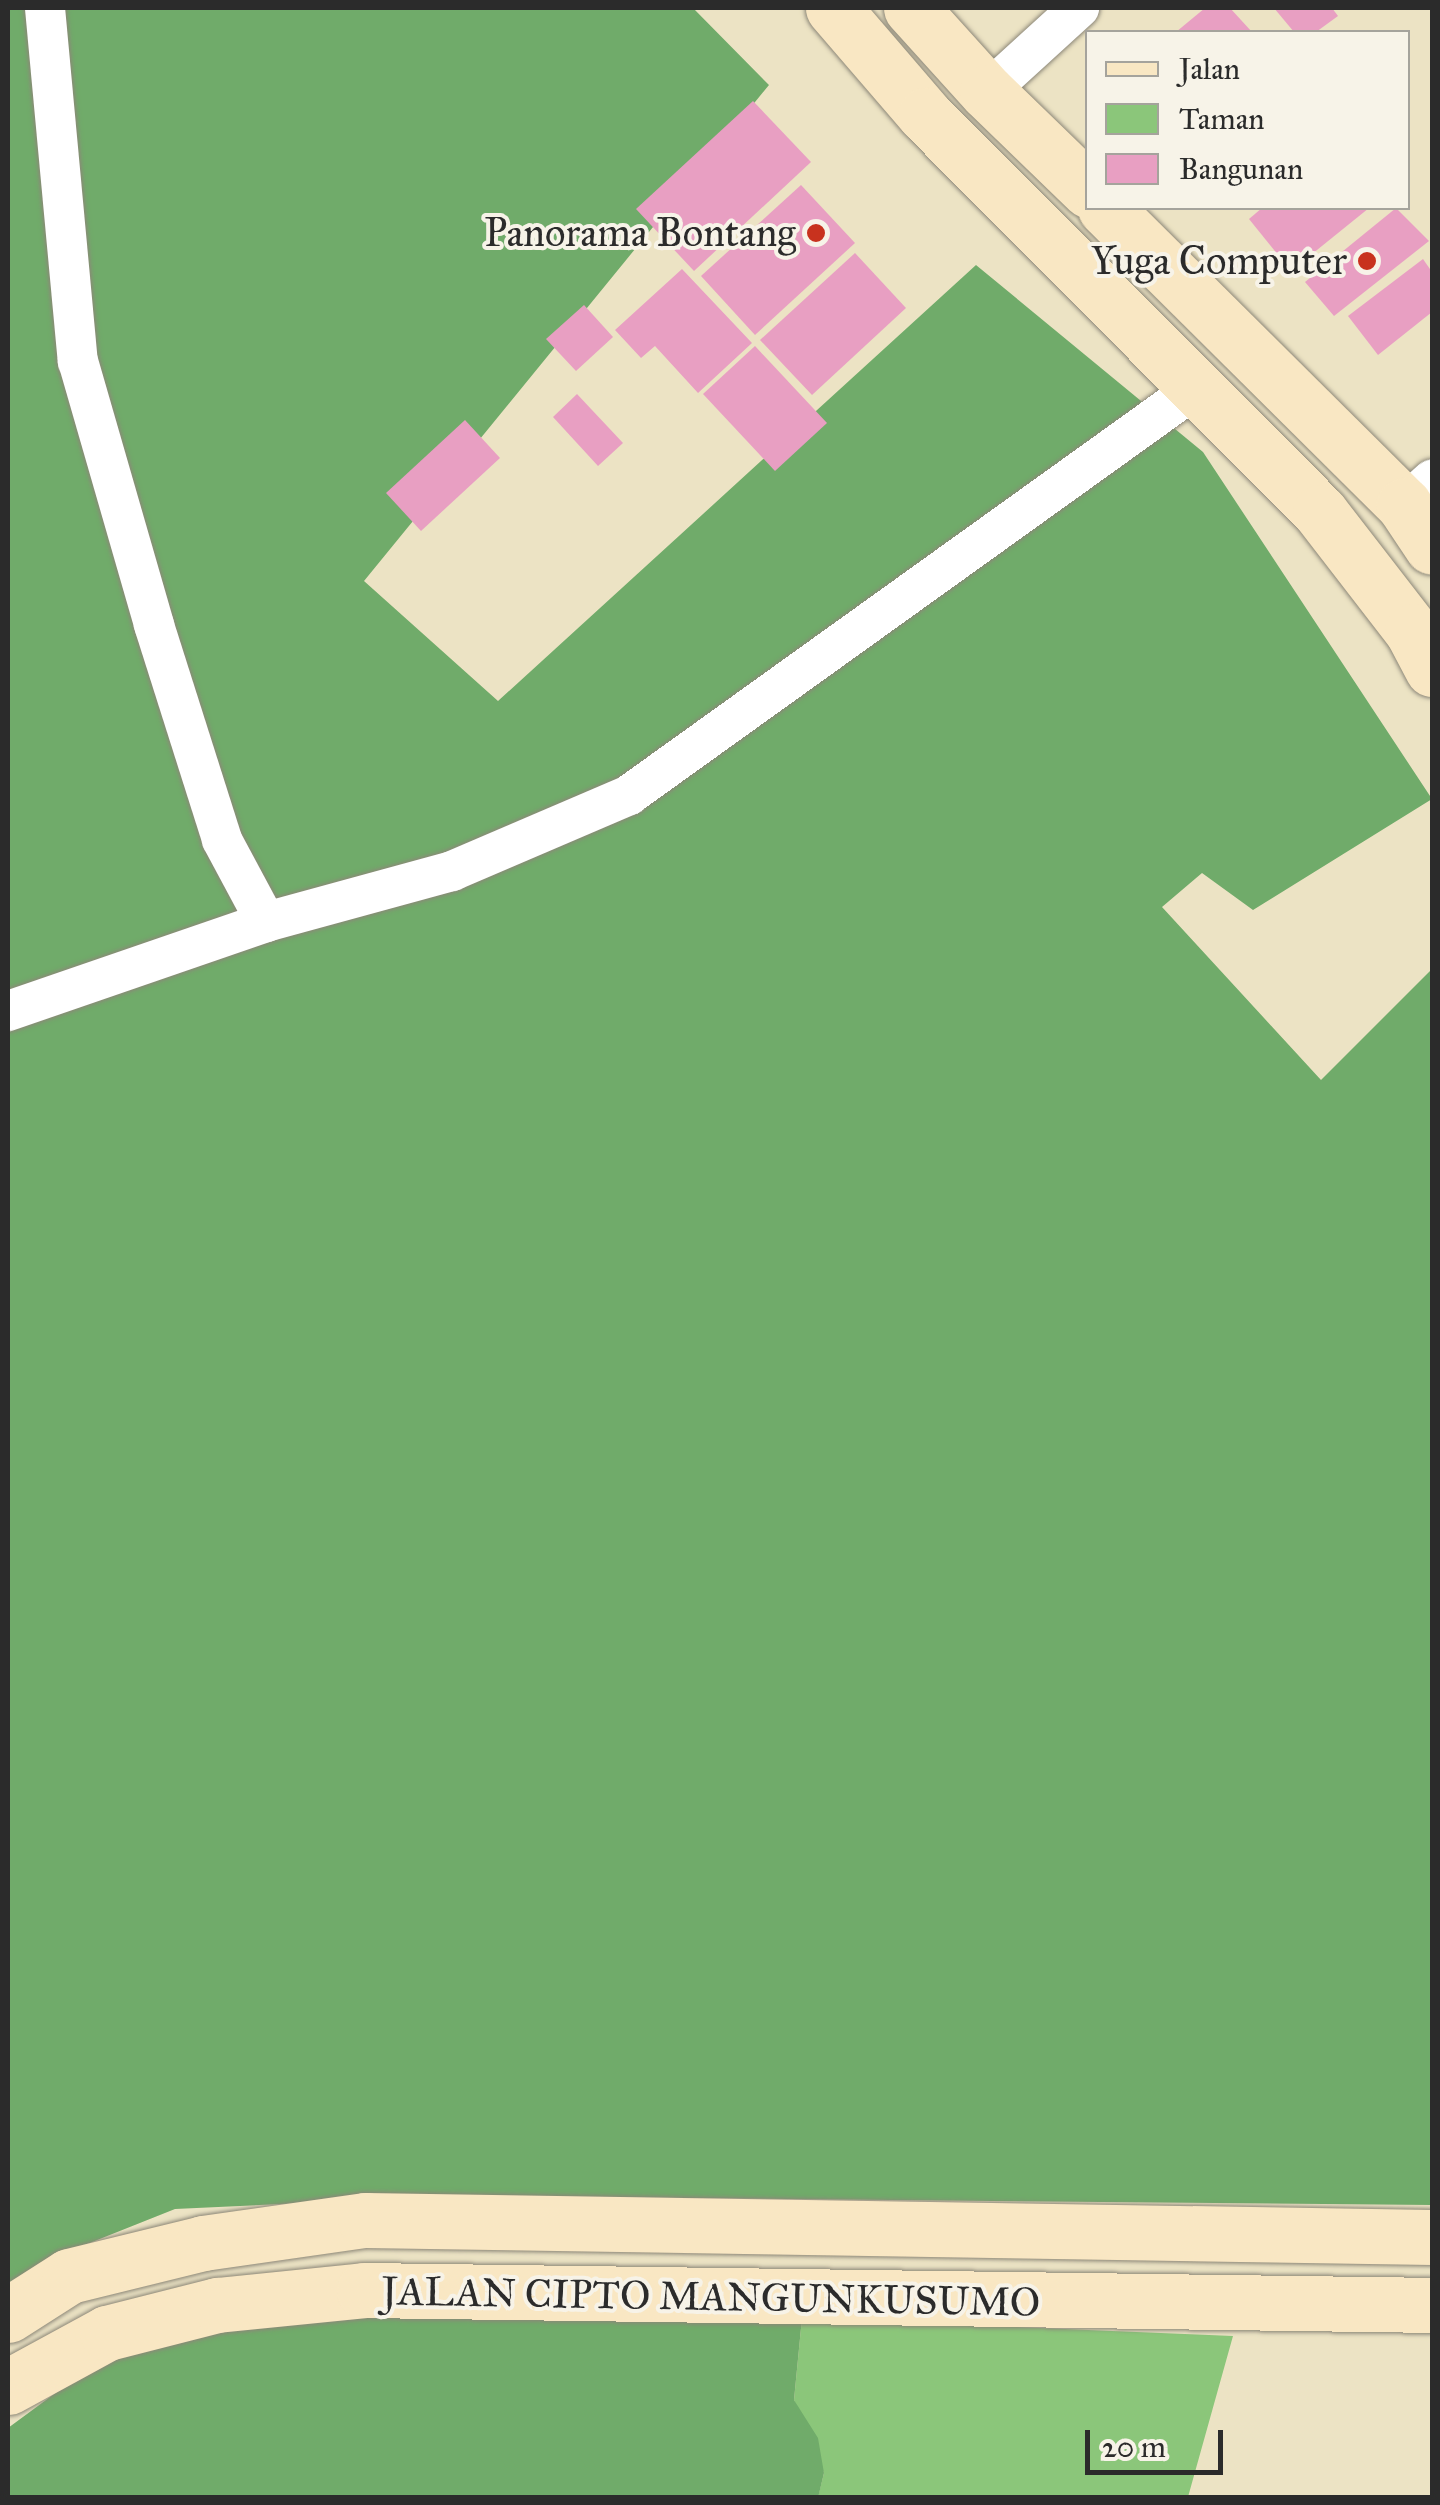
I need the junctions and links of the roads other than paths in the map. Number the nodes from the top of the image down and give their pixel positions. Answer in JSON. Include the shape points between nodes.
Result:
{"nodes":[{"id":1,"x":45,"y":8,"type":"edge"},
{"id":2,"x":834,"y":8,"type":"edge"},
{"id":3,"x":911,"y":8,"type":"edge"},
{"id":4,"x":1080,"y":8,"type":"edge"},
{"id":5,"x":988,"y":92,"type":"junction"},
{"id":6,"x":1085,"y":187,"type":"edge"},
{"id":7,"x":1107,"y":210,"type":"edge"},
{"id":8,"x":1196,"y":388,"type":"junction"},
{"id":9,"x":1423,"y":511,"type":"edge"},
{"id":10,"x":1432,"y":669,"type":"edge"},
{"id":11,"x":266,"y":922,"type":"junction"},
{"id":12,"x":8,"y":1011,"type":"edge"},
{"id":13,"x":1021,"y":2228,"type":"junction"},
{"id":14,"x":1432,"y":2237,"type":"edge"},
{"id":15,"x":1020,"y":2302,"type":"junction"},
{"id":16,"x":1432,"y":2305,"type":"edge"},
{"id":17,"x":8,"y":2316,"type":"edge"},
{"id":18,"x":8,"y":2386,"type":"edge"}],
"edges":[{"from":1,"to":11,"type":"street","via":[[78,361],[222,840]]},
{"from":2,"to":8,"type":"street","via":[[925,115]]},
{"from":3,"to":5,"type":"street"},
{"from":4,"to":5,"type":"street"},
{"from":5,"to":6,"type":"street"},
{"from":7,"to":9,"type":"street"},
{"from":8,"to":10,"type":"street","via":[[1320,512],[1412,631]]},
{"from":8,"to":11,"type":"street","via":[[629,795],[452,871]]},
{"from":11,"to":12,"type":"street"},
{"from":13,"to":14,"type":"street","name":"JALAN CIPTO MANGUNKUSUMO"},
{"from":13,"to":15,"type":"street"},
{"from":13,"to":17,"type":"street","name":"JALAN CIPTO MANGUNKUSUMO","via":[[365,2220],[203,2243],[69,2276]]},
{"from":15,"to":16,"type":"street","name":"JALAN CIPTO MANGUNKUSUMO"},
{"from":15,"to":18,"type":"street","name":"JALAN CIPTO MANGUNKUSUMO","via":[[364,2290],[217,2305],[107,2333]]}]}
